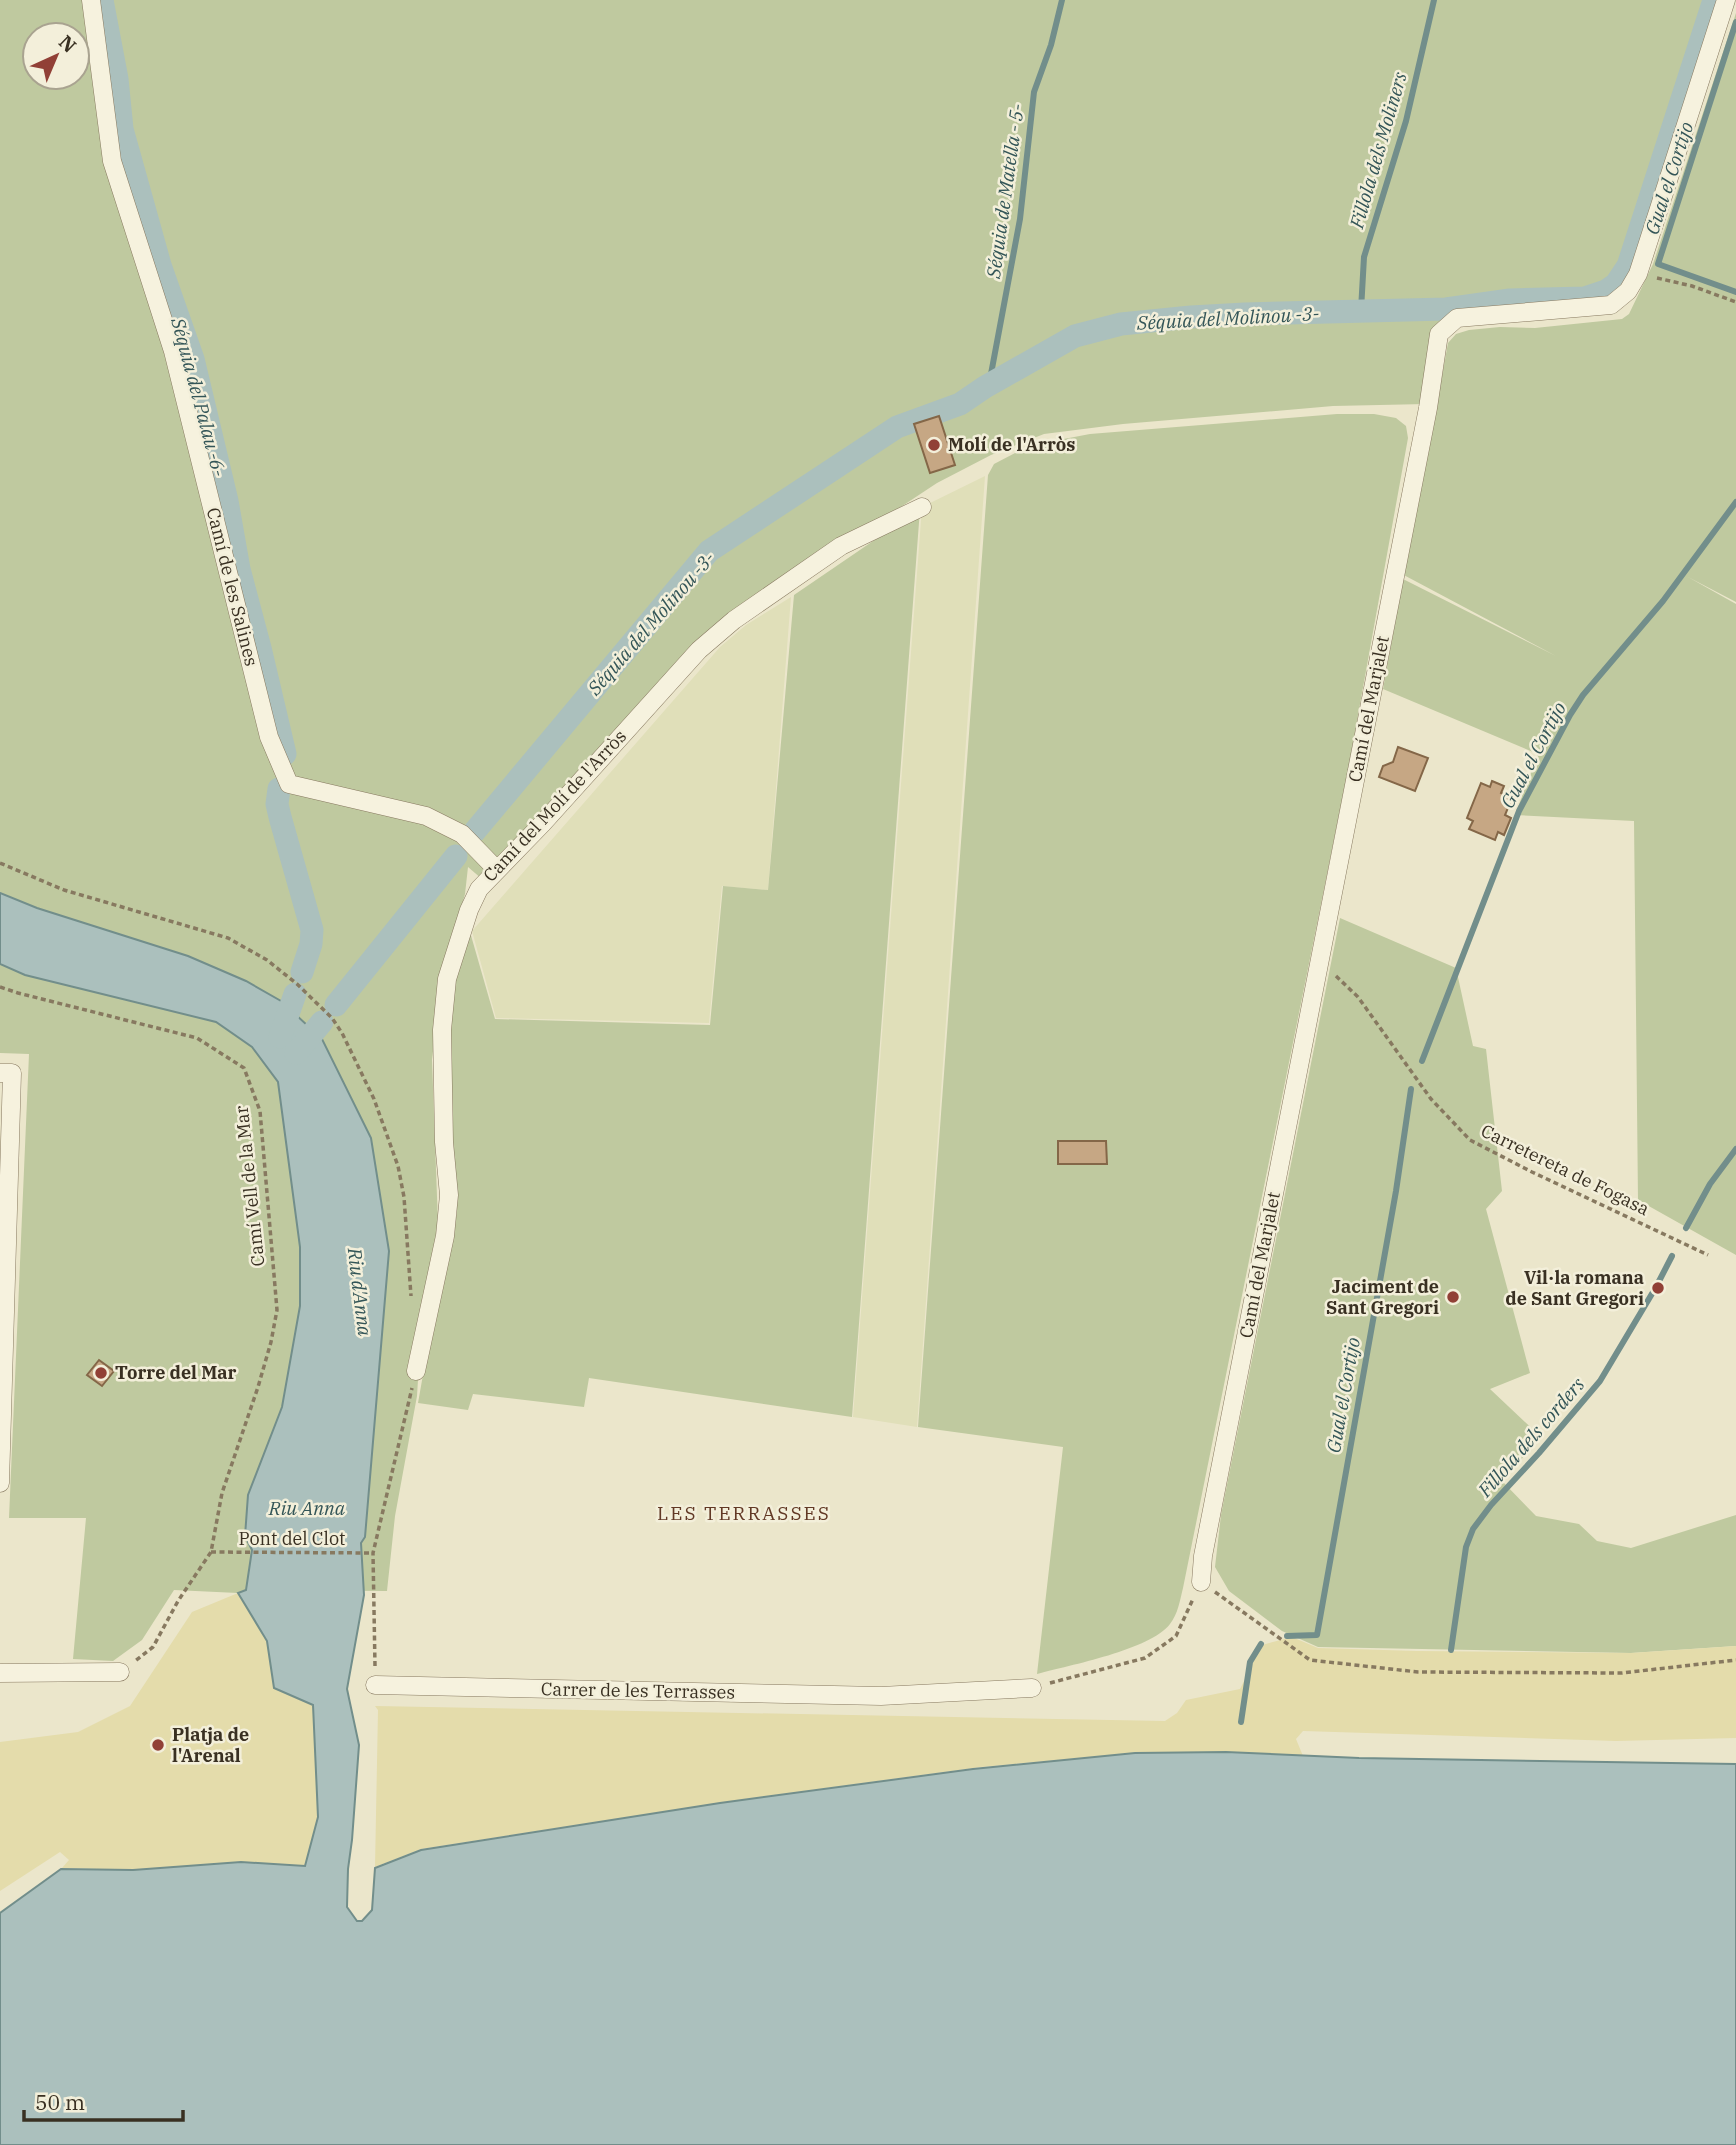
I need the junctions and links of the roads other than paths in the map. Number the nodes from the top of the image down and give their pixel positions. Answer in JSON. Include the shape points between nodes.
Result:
{"nodes":[{"id":1,"x":91,"y":0,"type":"edge"},
{"id":2,"x":1726,"y":0,"type":"edge"},
{"id":3,"x":922,"y":508,"type":"dead end"},
{"id":4,"x":497,"y":870,"type":"junction"},
{"id":5,"x":6,"y":1073,"type":"edge"},
{"id":6,"x":416,"y":1371,"type":"road end"},
{"id":7,"x":0,"y":1476,"type":"edge"},
{"id":8,"x":1201,"y":1582,"type":"road end"},
{"id":9,"x":120,"y":1672,"type":"road end"},
{"id":10,"x":0,"y":1673,"type":"edge"},
{"id":11,"x":375,"y":1685,"type":"road end"},
{"id":12,"x":1032,"y":1688,"type":"road end"}],
"edges":[{"from":1,"to":4,"type":"street","name":"Camí de les Salines","via":[[112,161],[173,351],[269,737],[289,784],[426,816],[462,835]]},
{"from":2,"to":8,"type":"street","name":"Camí del Marjalet","via":[[1638,274],[1628,291],[1611,305],[1457,318],[1439,334]]},
{"from":3,"to":4,"type":"street","name":"Camí del Molí de l'Arròs","via":[[841,546],[734,620],[699,650]]},
{"from":4,"to":6,"type":"street","name":"Camí del Molí de l'Arròs","via":[[479,889],[469,910],[447,979],[442,1030],[450,1195]]},
{"from":5,"to":7,"type":"street"},
{"from":9,"to":10,"type":"street"},
{"from":11,"to":12,"type":"street","name":"Carrer de les Terrasses","via":[[881,1696]]}]}
